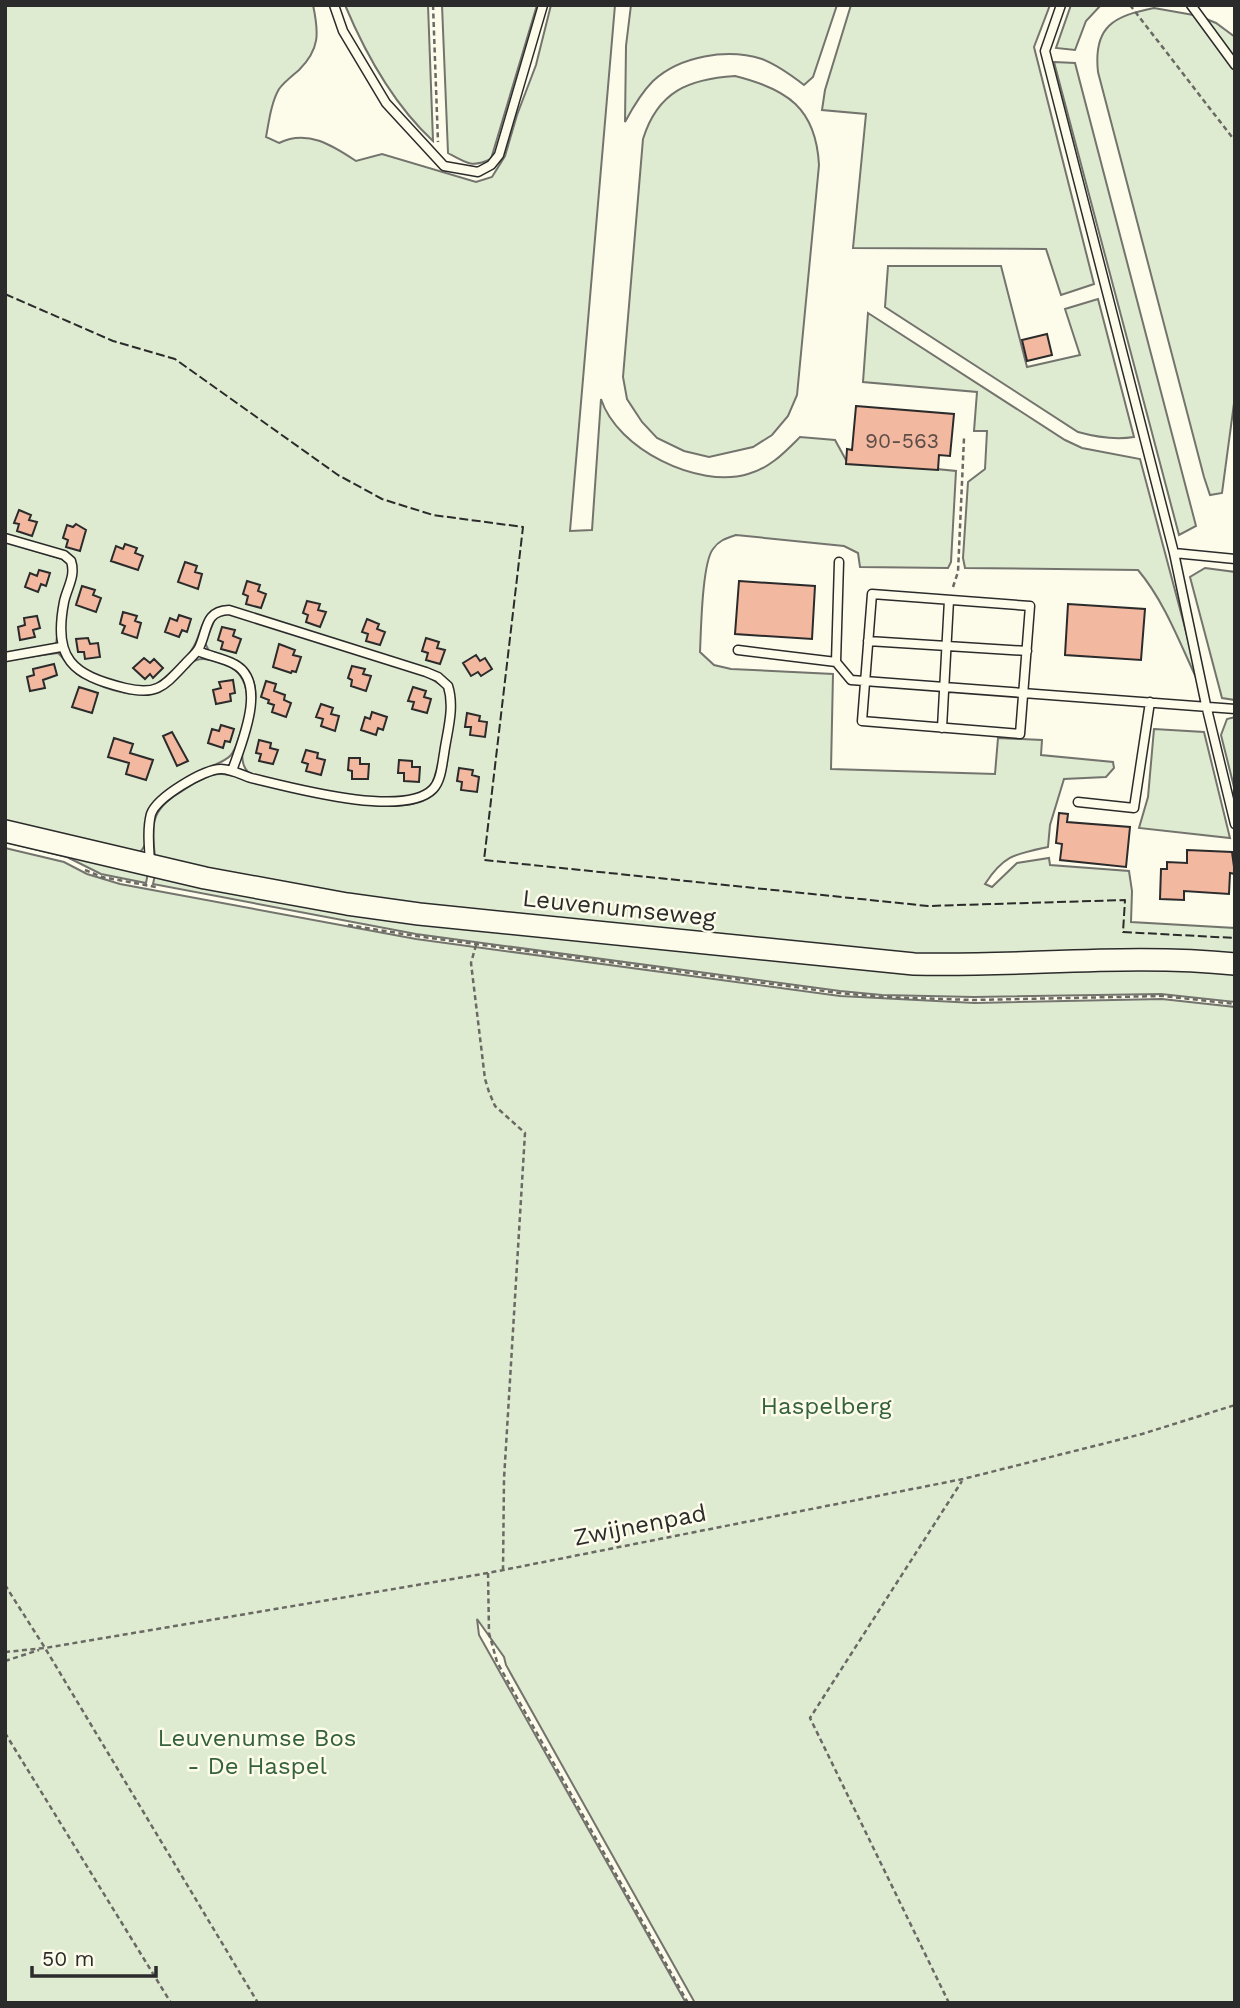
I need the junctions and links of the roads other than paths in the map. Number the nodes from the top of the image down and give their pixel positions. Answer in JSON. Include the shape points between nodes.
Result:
{"nodes":[{"id":1,"x":334,"y":5,"type":"edge"},
{"id":2,"x":543,"y":5,"type":"edge"},
{"id":3,"x":1061,"y":5,"type":"edge"},
{"id":4,"x":1191,"y":5,"type":"edge"},
{"id":5,"x":1235,"y":65,"type":"edge"},
{"id":6,"x":5,"y":538,"type":"edge"},
{"id":7,"x":1174,"y":554,"type":"junction"},
{"id":8,"x":1235,"y":559,"type":"edge"},
{"id":9,"x":839,"y":562,"type":"dead end"},
{"id":10,"x":949,"y":600,"type":"junction"},
{"id":11,"x":868,"y":641,"type":"junction"},
{"id":12,"x":946,"y":645,"type":"junction"},
{"id":13,"x":61,"y":647,"type":"junction"},
{"id":14,"x":738,"y":650,"type":"dead end"},
{"id":15,"x":198,"y":651,"type":"junction"},
{"id":16,"x":1027,"y":652,"type":"junction"},
{"id":17,"x":5,"y":657,"type":"edge"},
{"id":18,"x":836,"y":662,"type":"junction"},
{"id":19,"x":865,"y":682,"type":"junction"},
{"id":20,"x":944,"y":687,"type":"junction"},
{"id":21,"x":1024,"y":693,"type":"junction"},
{"id":22,"x":1150,"y":702,"type":"junction"},
{"id":23,"x":1206,"y":705,"type":"junction"},
{"id":24,"x":1235,"y":709,"type":"edge"},
{"id":25,"x":942,"y":728,"type":"junction"},
{"id":26,"x":232,"y":771,"type":"junction"},
{"id":27,"x":1078,"y":802,"type":"dead end"},
{"id":28,"x":1235,"y":824,"type":"edge"},
{"id":29,"x":5,"y":831,"type":"edge"},
{"id":30,"x":150,"y":865,"type":"junction"},
{"id":31,"x":1235,"y":964,"type":"edge"}],
"edges":[{"from":1,"to":2,"type":"lane","via":[[343,31],[386,103],[444,166],[478,172],[499,155]]},
{"from":3,"to":7,"type":"lane","via":[[1045,51]]},
{"from":4,"to":5,"type":"lane"},
{"from":6,"to":13,"type":"lane","via":[[71,561],[73,575],[64,602]]},
{"from":7,"to":8,"type":"lane"},
{"from":7,"to":23,"type":"lane"},
{"from":9,"to":18,"type":"lane"},
{"from":10,"to":11,"type":"lane","via":[[872,594]]},
{"from":10,"to":12,"type":"lane"},
{"from":10,"to":16,"type":"lane","via":[[1030,606]]},
{"from":11,"to":12,"type":"lane"},
{"from":11,"to":19,"type":"lane"},
{"from":12,"to":16,"type":"lane"},
{"from":12,"to":20,"type":"lane"},
{"from":13,"to":15,"type":"lane","via":[[81,672],[108,684],[150,692],[170,680]]},
{"from":13,"to":17,"type":"lane"},
{"from":14,"to":18,"type":"lane"},
{"from":15,"to":26,"type":"lane","via":[[235,664],[248,680],[251,707]]},
{"from":15,"to":26,"type":"lane","via":[[209,619],[219,610],[229,610],[426,672],[448,686],[451,695],[441,773],[435,788],[424,796],[372,802],[318,794]]},
{"from":16,"to":21,"type":"lane"},
{"from":18,"to":19,"type":"lane","via":[[851,680]]},
{"from":19,"to":20,"type":"lane"},
{"from":19,"to":25,"type":"lane","via":[[862,721]]},
{"from":20,"to":21,"type":"lane"},
{"from":20,"to":25,"type":"lane"},
{"from":21,"to":22,"type":"lane"},
{"from":21,"to":25,"type":"lane","via":[[1020,734]]},
{"from":22,"to":23,"type":"lane"},
{"from":22,"to":27,"type":"lane","via":[[1135,808]]},
{"from":23,"to":24,"type":"lane"},
{"from":23,"to":28,"type":"lane"},
{"from":26,"to":30,"type":"lane","via":[[201,774],[161,800],[152,813]]},
{"from":29,"to":30,"type":"main road","name":"Leuvenumseweg"},
{"from":30,"to":31,"type":"main road","name":"Leuvenumseweg","via":[[257,889],[419,914],[840,958],[959,965],[1162,960]]}]}
